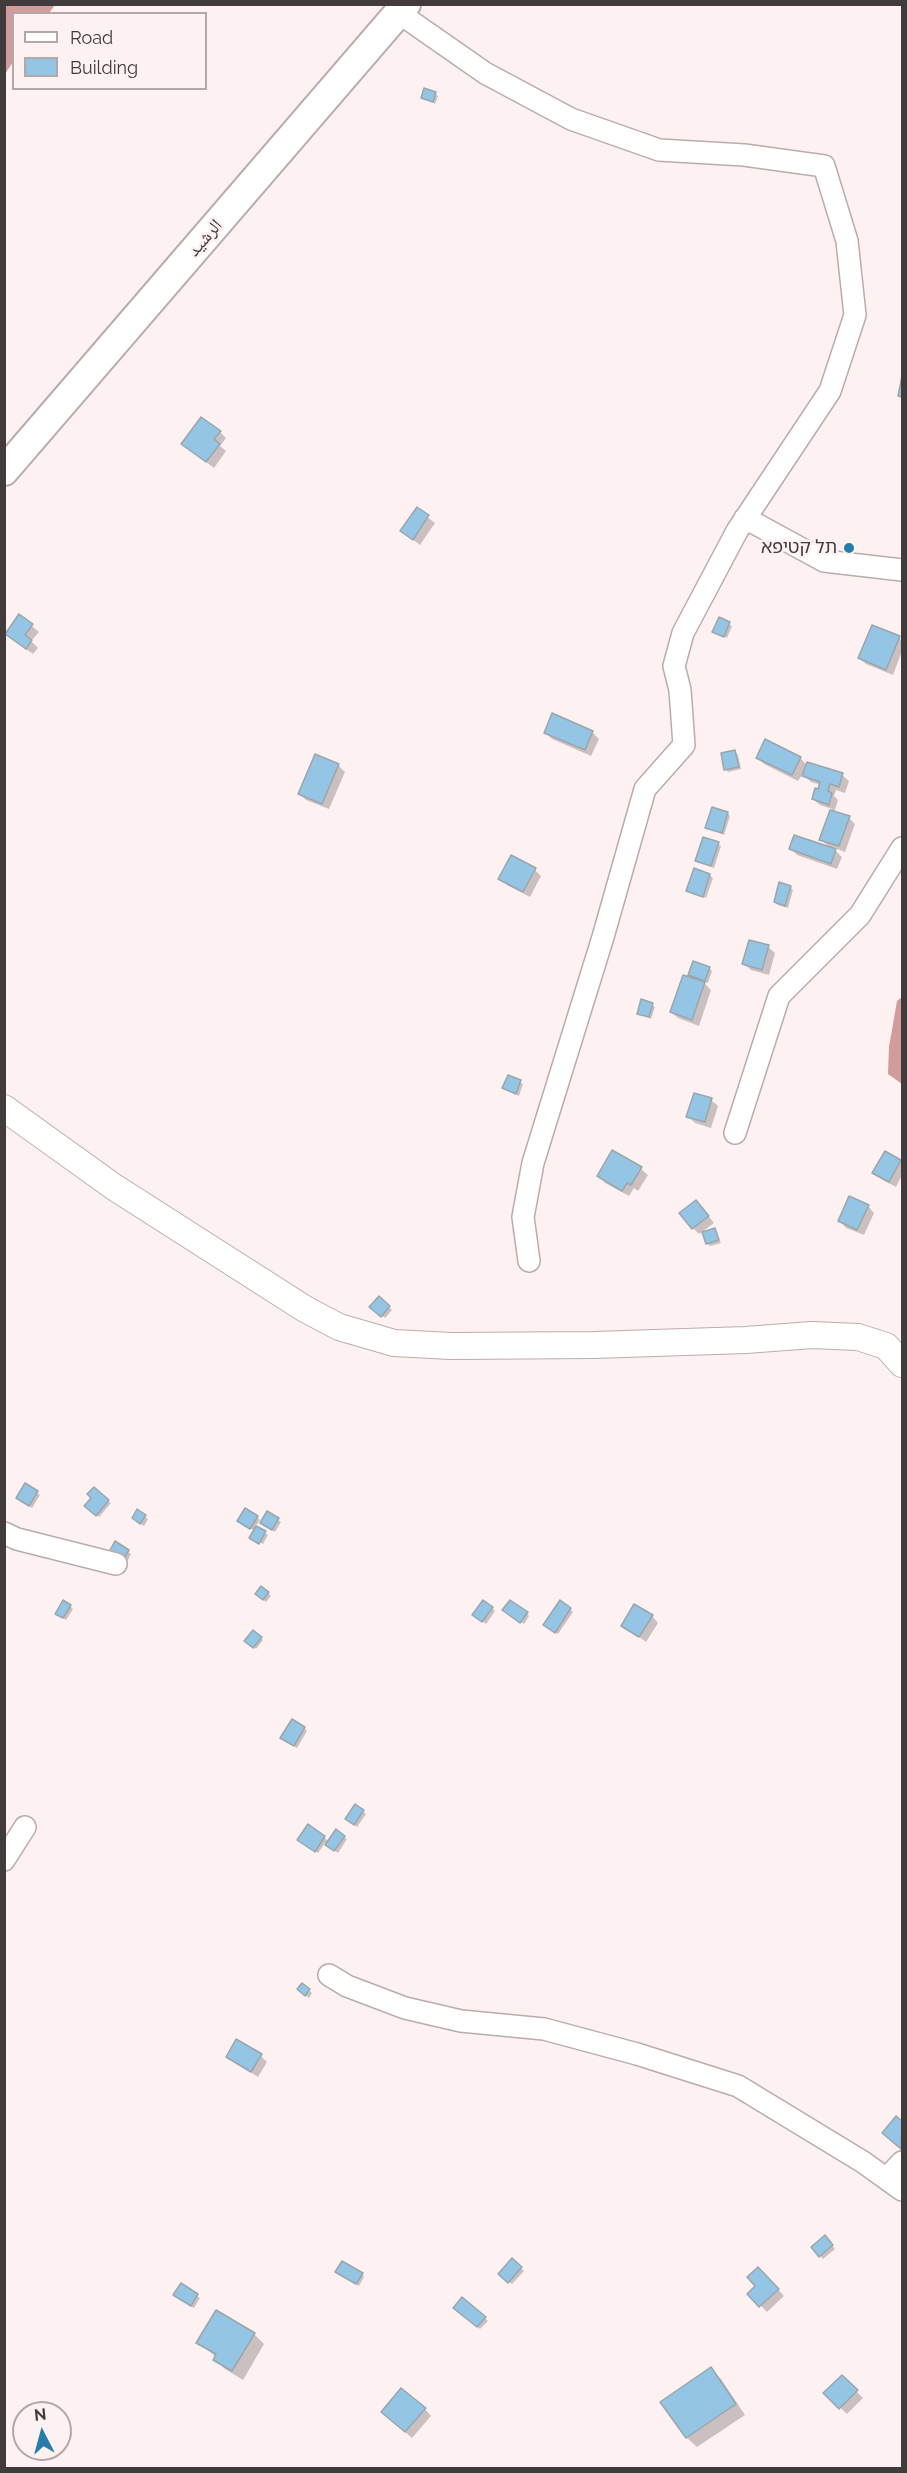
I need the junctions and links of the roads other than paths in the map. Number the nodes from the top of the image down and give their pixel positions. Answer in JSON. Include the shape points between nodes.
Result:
{"nodes":[{"id":1,"x":403,"y":9,"type":"edge"},
{"id":2,"x":4,"y":471,"type":"edge"},
{"id":3,"x":745,"y":519,"type":"junction"},
{"id":4,"x":903,"y":570,"type":"edge"},
{"id":5,"x":903,"y":848,"type":"edge"},
{"id":6,"x":4,"y":1108,"type":"edge"},
{"id":7,"x":735,"y":1133,"type":"dead end"},
{"id":8,"x":530,"y":1261,"type":"dead end"},
{"id":9,"x":903,"y":1364,"type":"edge"},
{"id":10,"x":4,"y":1533,"type":"edge"},
{"id":11,"x":116,"y":1564,"type":"dead end"},
{"id":12,"x":26,"y":1827,"type":"dead end"},
{"id":13,"x":4,"y":1860,"type":"edge"},
{"id":14,"x":329,"y":1975,"type":"dead end"},
{"id":15,"x":903,"y":2162,"type":"edge"},
{"id":16,"x":895,"y":2184,"type":"edge"}],
"edges":[{"from":1,"to":2,"type":"main road","name":"الرشيد"},
{"from":1,"to":3,"type":"street","via":[[485,73],[571,119],[659,150],[744,155],[824,166],[847,242],[855,315],[830,391]]},
{"from":3,"to":4,"type":"street","via":[[824,561]]},
{"from":3,"to":8,"type":"street","via":[[683,633],[674,666],[681,690],[684,746],[645,789],[533,1163],[523,1217]]},
{"from":5,"to":7,"type":"street","via":[[860,915],[779,996]]},
{"from":6,"to":9,"type":"street","via":[[109,1183],[305,1310],[339,1327],[394,1343],[594,1345],[812,1335],[858,1337],[886,1346]]},
{"from":10,"to":11,"type":"street"},
{"from":12,"to":13,"type":"street"},
{"from":14,"to":16,"type":"street","via":[[405,2008],[461,2021],[544,2029],[738,2086]]},
{"from":15,"to":16,"type":"street"}]}
